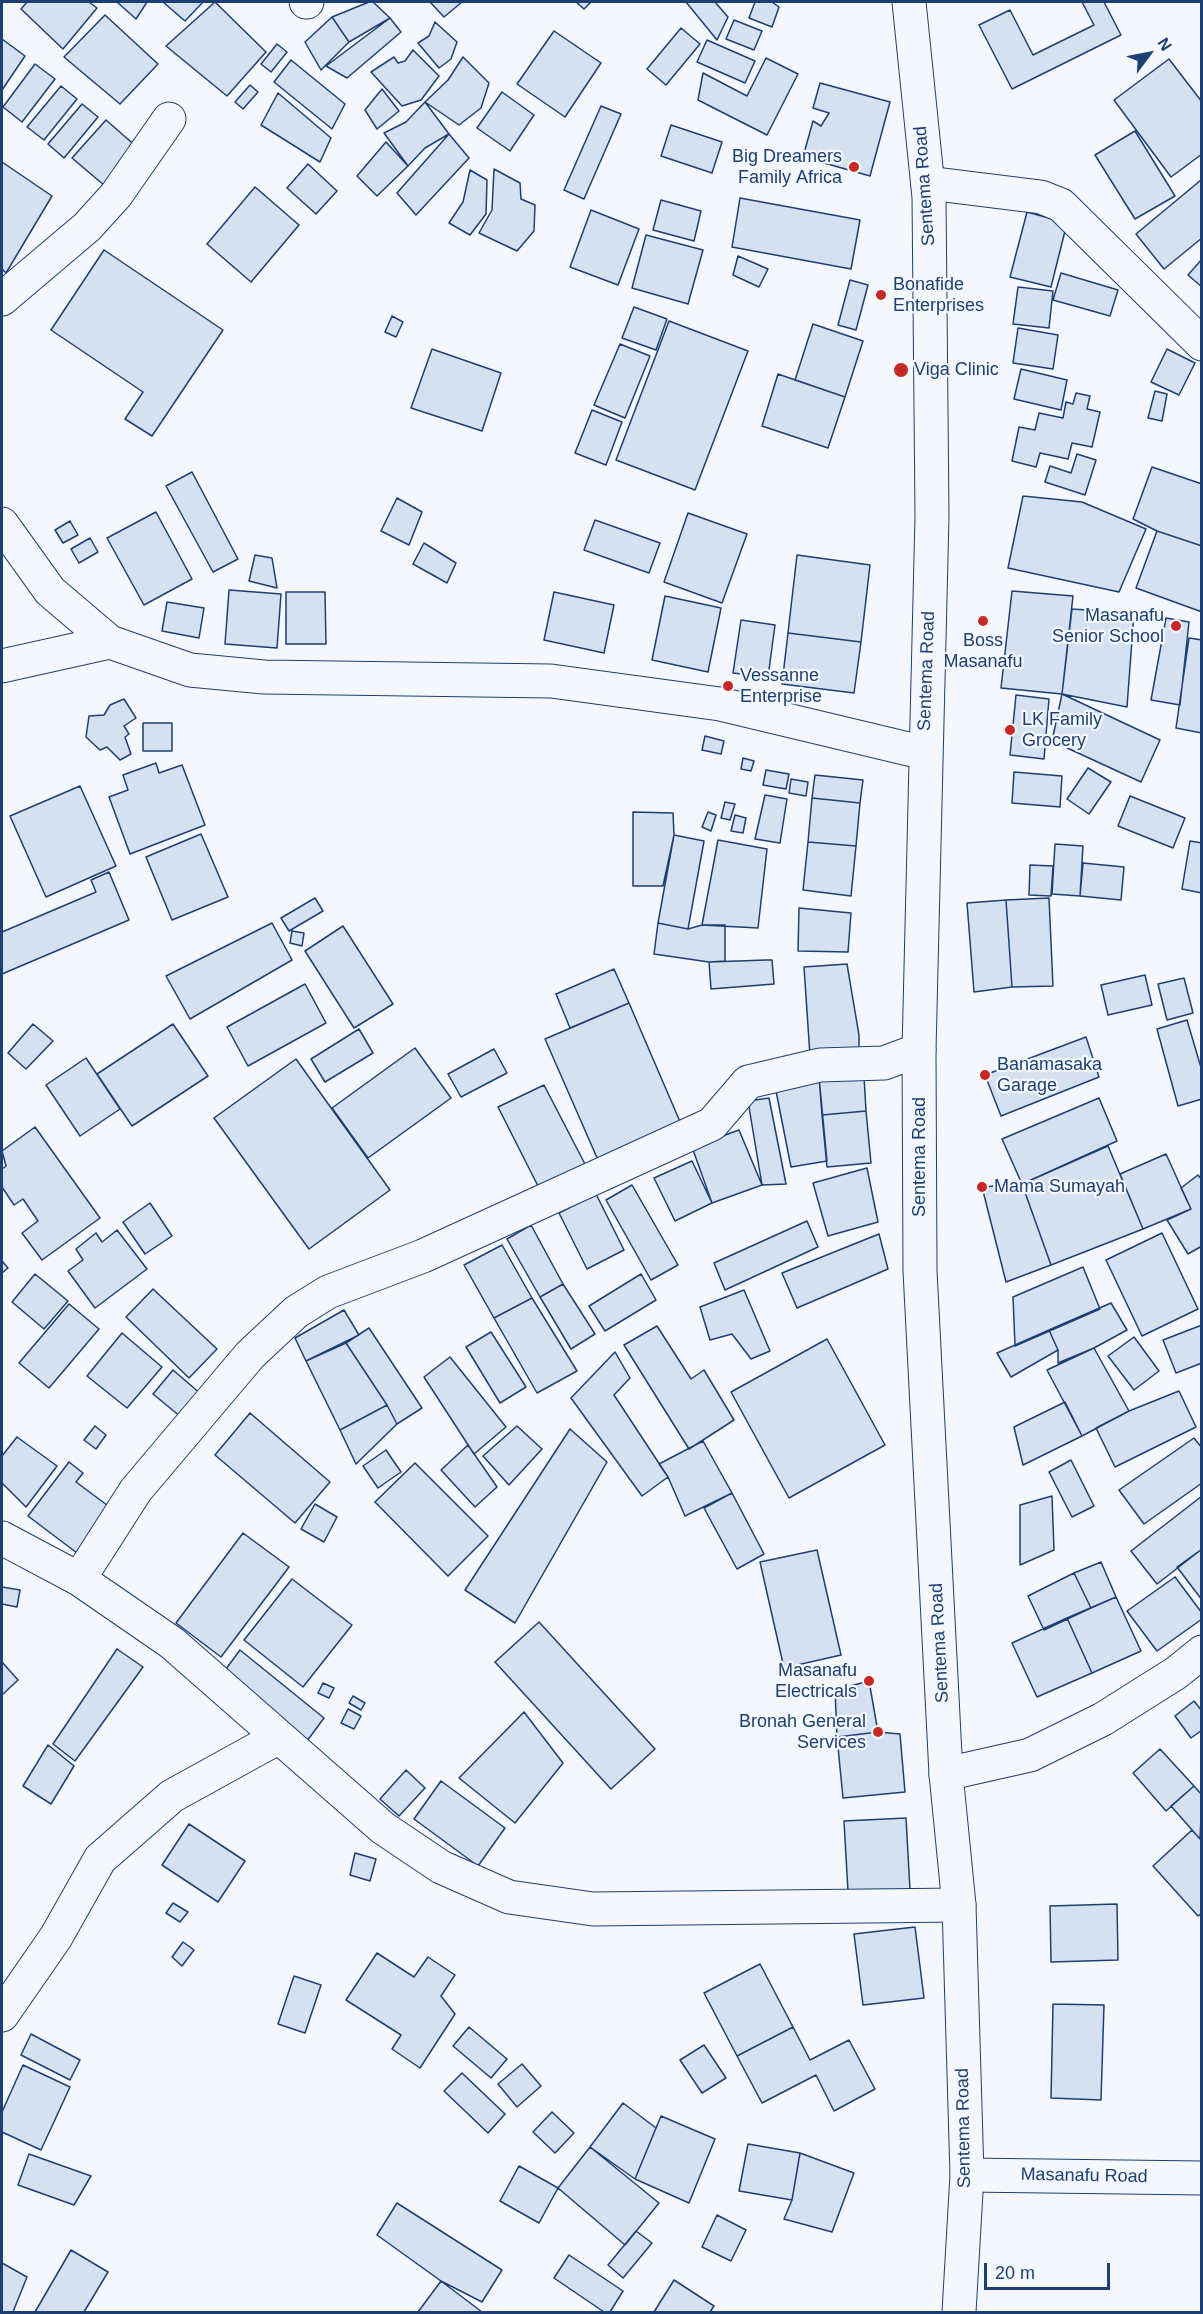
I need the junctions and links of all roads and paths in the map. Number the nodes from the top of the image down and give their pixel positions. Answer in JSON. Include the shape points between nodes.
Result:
{"nodes":[{"id":1,"x":909,"y":2,"type":"edge"},
{"id":2,"x":169,"y":119,"type":"dead end"},
{"id":3,"x":928,"y":183,"type":"junction"},
{"id":4,"x":2,"y":299,"type":"edge"},
{"id":5,"x":1202,"y":344,"type":"edge"},
{"id":6,"x":2,"y":524,"type":"edge"},
{"id":7,"x":110,"y":642,"type":"junction"},
{"id":8,"x":2,"y":666,"type":"edge"},
{"id":9,"x":925,"y":753,"type":"junction"},
{"id":10,"x":919,"y":1050,"type":"junction"},
{"id":11,"x":2,"y":1538,"type":"edge"},
{"id":12,"x":79,"y":1580,"type":"junction"},
{"id":13,"x":1202,"y":1652,"type":"edge"},
{"id":14,"x":279,"y":1737,"type":"junction"},
{"id":15,"x":946,"y":1774,"type":"junction"},
{"id":16,"x":959,"y":1905,"type":"junction"},
{"id":17,"x":2,"y":2015,"type":"edge"},
{"id":18,"x":967,"y":2175,"type":"junction"},
{"id":19,"x":1202,"y":2178,"type":"edge"},
{"id":20,"x":959,"y":2313,"type":"edge"}],
"edges":[{"from":1,"to":3,"type":"street","name":"Sentema Road"},
{"from":2,"to":4,"type":"street","via":[[116,195],[87,227]]},
{"from":3,"to":5,"type":"street","via":[[1041,197],[1061,205]]},
{"from":3,"to":9,"type":"street","name":"Sentema Road","via":[[932,516]]},
{"from":6,"to":7,"type":"street","via":[[50,591]]},
{"from":7,"to":8,"type":"street"},
{"from":7,"to":9,"type":"street","via":[[190,670],[264,677],[551,681],[720,704]]},
{"from":9,"to":10,"type":"street","name":"Sentema Road"},
{"from":10,"to":12,"type":"street","via":[[884,1063],[820,1065],[748,1082],[712,1124],[423,1256],[328,1292],[296,1312],[250,1355],[136,1490]]},
{"from":10,"to":15,"type":"street","name":"Sentema Road","via":[[920,1271]]},
{"from":11,"to":12,"type":"street"},
{"from":12,"to":14,"type":"street","via":[[172,1643]]},
{"from":13,"to":15,"type":"street","via":[[1103,1719],[1030,1755]]},
{"from":14,"to":16,"type":"street","via":[[383,1828],[441,1867],[508,1897],[593,1909]]},
{"from":14,"to":17,"type":"street","via":[[172,1796],[100,1859],[56,1937]]},
{"from":15,"to":16,"type":"street","name":"Sentema Road"},
{"from":16,"to":18,"type":"street","name":"Sentema Road"},
{"from":18,"to":19,"type":"street","name":"Masanafu Road"},
{"from":18,"to":20,"type":"street","name":"Sentema Road"}]}
